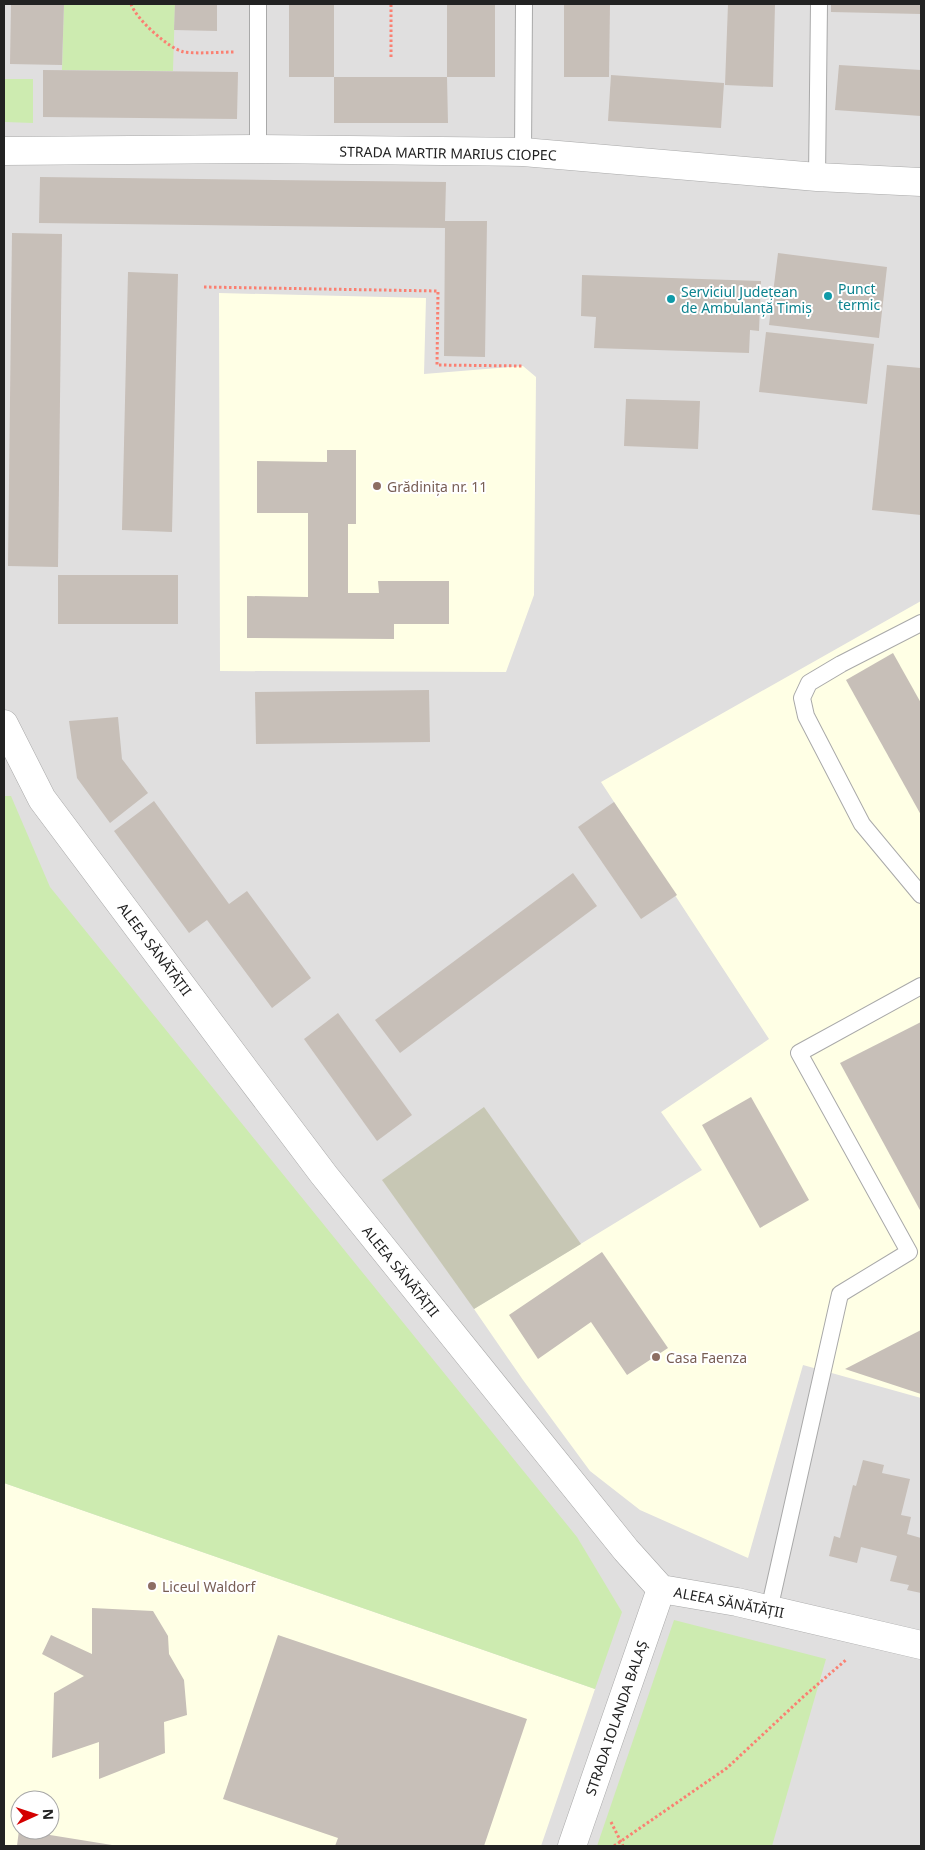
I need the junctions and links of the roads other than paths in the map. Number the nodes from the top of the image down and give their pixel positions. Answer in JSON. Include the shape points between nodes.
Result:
{"nodes":[{"id":1,"x":258,"y":4,"type":"edge"},
{"id":2,"x":524,"y":4,"type":"edge"},
{"id":3,"x":819,"y":4,"type":"edge"},
{"id":4,"x":258,"y":149,"type":"junction"},
{"id":5,"x":4,"y":151,"type":"edge"},
{"id":6,"x":523,"y":152,"type":"junction"},
{"id":7,"x":817,"y":177,"type":"junction"},
{"id":8,"x":921,"y":182,"type":"edge"},
{"id":9,"x":921,"y":623,"type":"edge"},
{"id":10,"x":4,"y":724,"type":"edge"},
{"id":11,"x":921,"y":895,"type":"edge"},
{"id":12,"x":921,"y":986,"type":"edge"},
{"id":13,"x":661,"y":1589,"type":"junction"},
{"id":14,"x":769,"y":1610,"type":"junction"},
{"id":15,"x":921,"y":1645,"type":"edge"},
{"id":16,"x":572,"y":1846,"type":"edge"}],
"edges":[{"from":1,"to":4,"type":"lane"},
{"from":2,"to":6,"type":"lane"},
{"from":3,"to":7,"type":"lane"},
{"from":4,"to":5,"type":"street","name":"STRADA MARTIR MARIUS CIOPEC"},
{"from":4,"to":6,"type":"street","name":"STRADA MARTIR MARIUS CIOPEC"},
{"from":6,"to":7,"type":"street","name":"STRADA MARTIR MARIUS CIOPEC"},
{"from":7,"to":8,"type":"street","name":"STRADA MARTIR MARIUS CIOPEC"},
{"from":9,"to":11,"type":"lane","via":[[809,683],[802,698],[806,716],[862,824]]},
{"from":10,"to":13,"type":"street","name":"ALEEA SĂNĂTĂȚII","via":[[42,799],[324,1175]]},
{"from":12,"to":14,"type":"lane","via":[[799,1053],[909,1252],[840,1294]]},
{"from":13,"to":14,"type":"street","name":"ALEEA SĂNĂTĂȚII"},
{"from":13,"to":16,"type":"street","name":"STRADA IOLANDA BALAȘ"},
{"from":14,"to":15,"type":"street","name":"ALEEA SĂNĂTĂȚII"}]}
